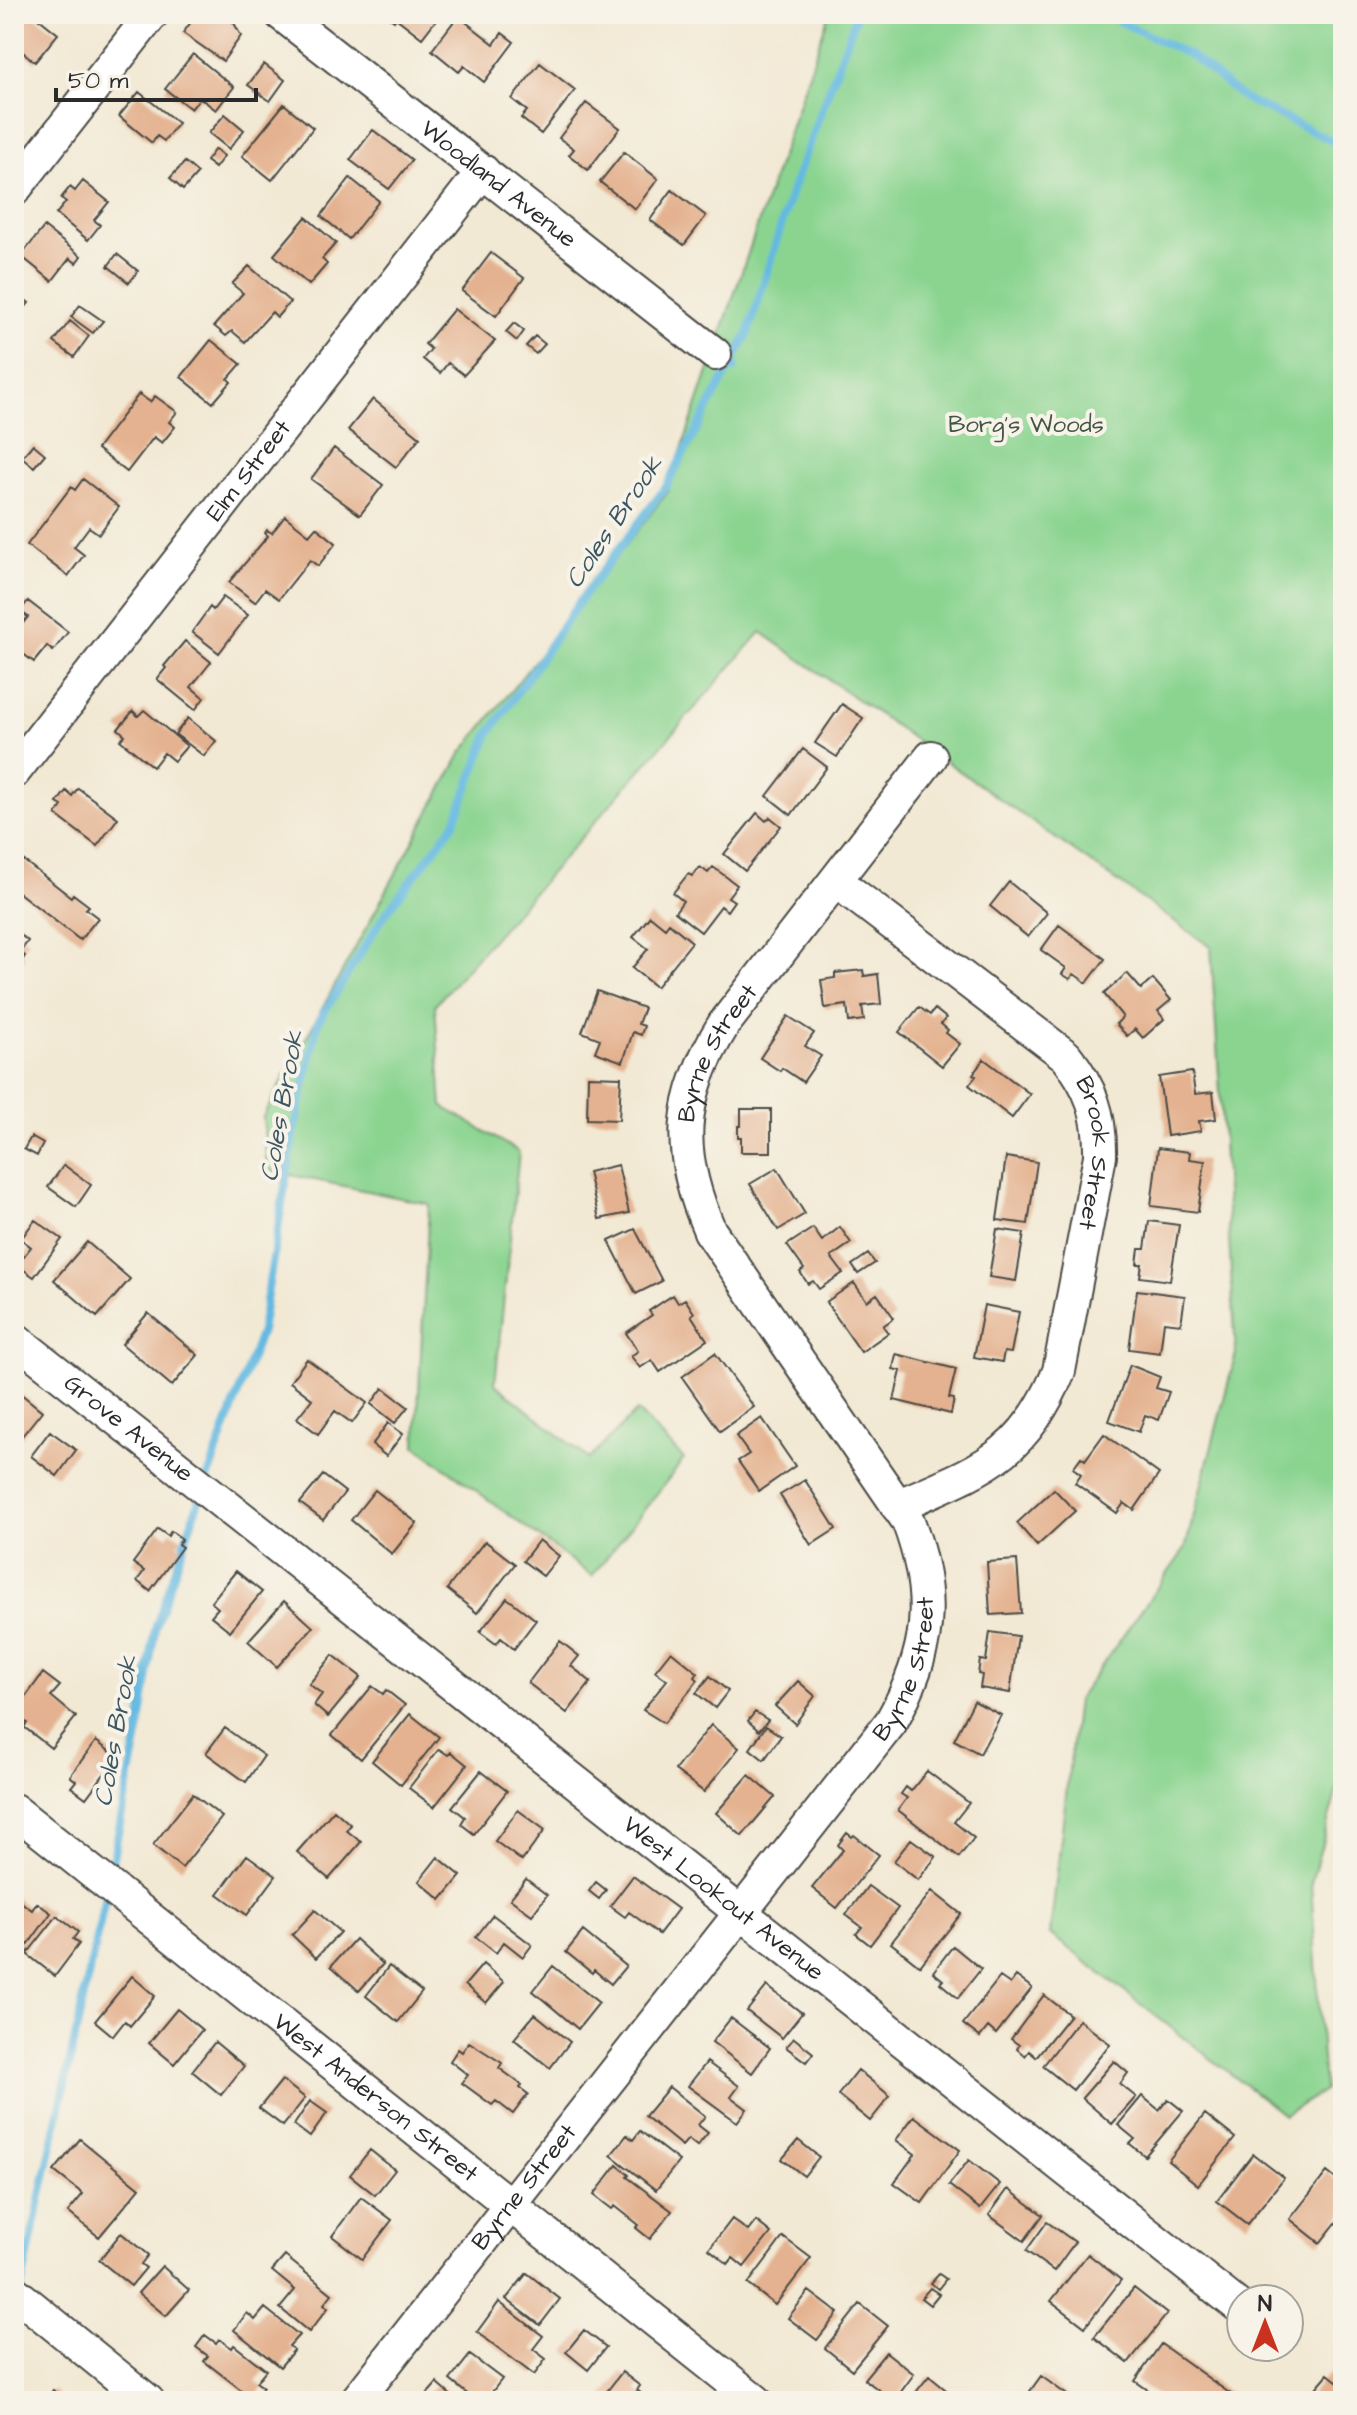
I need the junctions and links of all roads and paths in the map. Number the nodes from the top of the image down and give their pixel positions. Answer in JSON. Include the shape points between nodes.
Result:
{"nodes":[{"id":1,"x":152,"y":14,"type":"edge"},
{"id":2,"x":281,"y":14,"type":"edge"},
{"id":3,"x":483,"y":171,"type":"junction"},
{"id":4,"x":14,"y":190,"type":"edge"},
{"id":5,"x":715,"y":354,"type":"dead end"},
{"id":6,"x":931,"y":757,"type":"dead end"},
{"id":7,"x":14,"y":772,"type":"edge"},
{"id":8,"x":836,"y":881,"type":"junction"},
{"id":9,"x":14,"y":1338,"type":"edge"},
{"id":10,"x":203,"y":1489,"type":"joint"},
{"id":11,"x":897,"y":1506,"type":"junction"},
{"id":12,"x":14,"y":1810,"type":"edge"},
{"id":13,"x":740,"y":1914,"type":"junction"},
{"id":14,"x":510,"y":2205,"type":"junction"},
{"id":15,"x":16,"y":2294,"type":"edge"},
{"id":16,"x":1225,"y":2295,"type":"edge"},
{"id":17,"x":148,"y":2401,"type":"edge"},
{"id":18,"x":356,"y":2401,"type":"edge"},
{"id":19,"x":756,"y":2401,"type":"edge"}],
"edges":[{"from":1,"to":4,"type":"street"},
{"from":2,"to":3,"type":"street","name":"Woodland Avenue"},
{"from":3,"to":5,"type":"street","name":"Woodland Avenue"},
{"from":3,"to":7,"type":"street","name":"Elm Street"},
{"from":6,"to":8,"type":"street","name":"Byrne Street"},
{"from":8,"to":11,"type":"street","name":"Byrne Street","via":[[705,1055],[692,1088],[686,1156],[694,1195],[710,1231]]},
{"from":8,"to":11,"type":"street","name":"Brook Street","via":[[1066,1056],[1095,1102],[1101,1132],[1059,1371],[1047,1400],[1004,1454]]},
{"from":9,"to":10,"type":"street","name":"Grove Avenue"},
{"from":10,"to":13,"type":"street","name":"West Lookout Avenue"},
{"from":11,"to":13,"type":"street","name":"Byrne Street","via":[[918,1547],[925,1579],[926,1618],[910,1688],[891,1722]]},
{"from":12,"to":14,"type":"street","name":"West Anderson Street"},
{"from":13,"to":14,"type":"street","name":"Byrne Street"},
{"from":13,"to":16,"type":"street","name":"West Lookout Avenue"},
{"from":14,"to":18,"type":"street","name":"Byrne Street"},
{"from":14,"to":19,"type":"street","name":"West Anderson Street"},
{"from":15,"to":17,"type":"street"}]}
